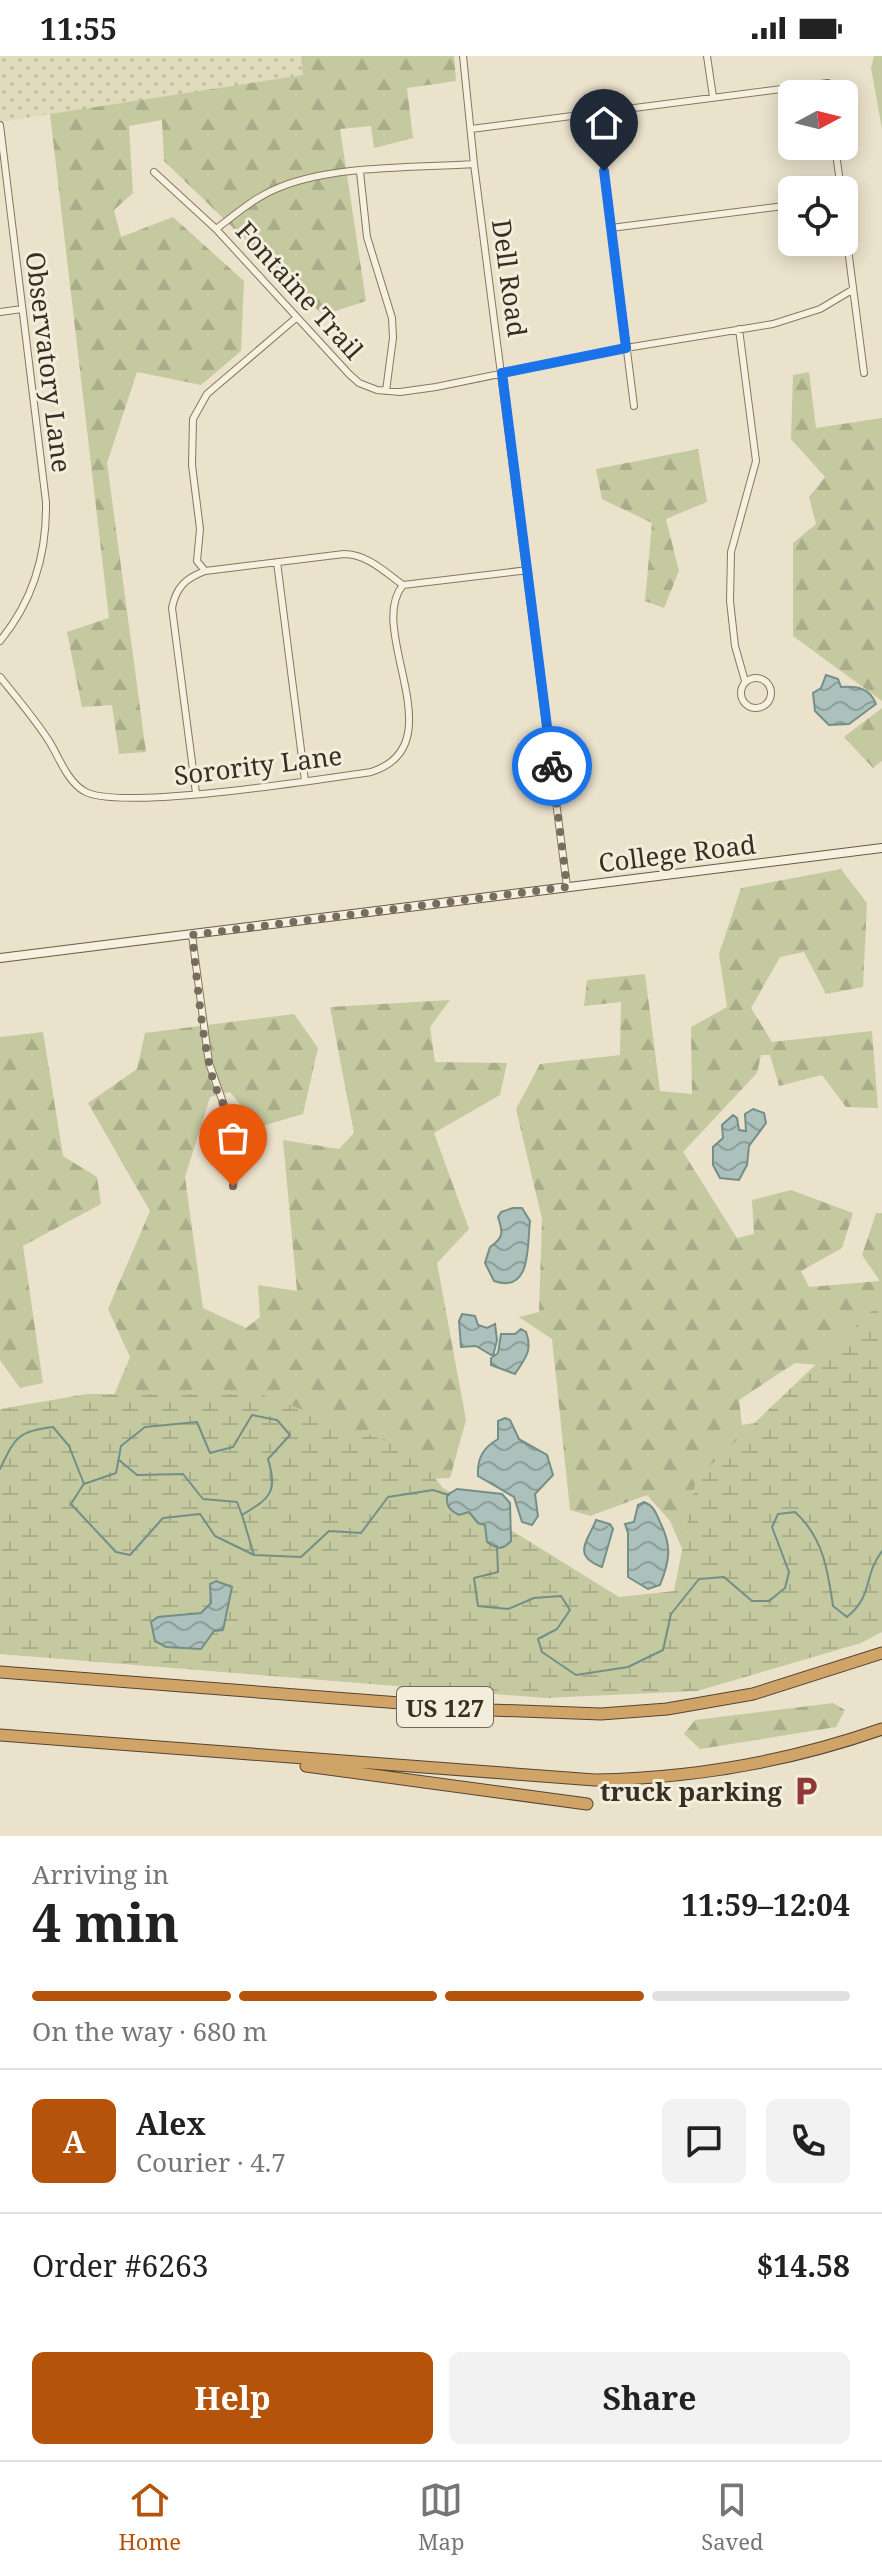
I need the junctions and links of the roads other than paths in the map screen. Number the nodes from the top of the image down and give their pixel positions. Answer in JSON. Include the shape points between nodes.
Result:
{"nodes":[{"id":1,"x":463,"y":56,"type":"edge"},
{"id":2,"x":707,"y":56,"type":"edge"},
{"id":3,"x":778,"y":89,"type":"edge"},
{"id":4,"x":713,"y":97,"type":"junction"},
{"id":5,"x":597,"y":113,"type":"junction"},
{"id":6,"x":0,"y":125,"type":"edge"},
{"id":7,"x":471,"y":129,"type":"junction"},
{"id":8,"x":474,"y":164,"type":"junction"},
{"id":9,"x":154,"y":172,"type":"dead end"},
{"id":10,"x":360,"y":172,"type":"junction"},
{"id":11,"x":4,"y":191,"type":"edge"},
{"id":12,"x":778,"y":207,"type":"edge"},
{"id":13,"x":611,"y":228,"type":"junction"},
{"id":14,"x":216,"y":229,"type":"junction"},
{"id":15,"x":848,"y":256,"type":"edge"},
{"id":16,"x":852,"y":290,"type":"junction"},
{"id":17,"x":22,"y":309,"type":"junction"},
{"id":18,"x":0,"y":312,"type":"edge"},
{"id":19,"x":296,"y":318,"type":"junction"},
{"id":20,"x":739,"y":329,"type":"junction"},
{"id":21,"x":626,"y":348,"type":"junction"},
{"id":22,"x":502,"y":373,"type":"junction"},
{"id":23,"x":864,"y":373,"type":"dead end"},
{"id":24,"x":386,"y":391,"type":"junction"},
{"id":25,"x":634,"y":406,"type":"dead end"},
{"id":26,"x":277,"y":562,"type":"junction"},
{"id":27,"x":528,"y":570,"type":"junction"},
{"id":28,"x":205,"y":571,"type":"junction"},
{"id":29,"x":403,"y":585,"type":"junction"},
{"id":30,"x":0,"y":641,"type":"edge"},
{"id":31,"x":0,"y":677,"type":"edge"},
{"id":32,"x":745,"y":681,"type":"junction"},
{"id":33,"x":305,"y":781,"type":"junction"},
{"id":34,"x":196,"y":793,"type":"junction"},
{"id":35,"x":882,"y":848,"type":"edge"},
{"id":36,"x":567,"y":887,"type":"junction"},
{"id":37,"x":192,"y":935,"type":"junction"},
{"id":38,"x":0,"y":958,"type":"edge"},
{"id":39,"x":233,"y":1186,"type":"dead end"},
{"id":40,"x":882,"y":1653,"type":"edge"},
{"id":41,"x":0,"y":1672,"type":"edge"},
{"id":42,"x":882,"y":1729,"type":"edge"},
{"id":43,"x":0,"y":1735,"type":"edge"},
{"id":44,"x":231,"y":1753,"type":"junction"},
{"id":45,"x":587,"y":1804,"type":"dead end"}],
"edges":[{"from":1,"to":7,"type":"street","name":"Dell Road"},
{"from":2,"to":4,"type":"street"},
{"from":3,"to":4,"type":"street"},
{"from":4,"to":5,"type":"street"},
{"from":5,"to":7,"type":"street"},
{"from":5,"to":13,"type":"street"},
{"from":6,"to":11,"type":"street","name":"Observatory Lane"},
{"from":7,"to":8,"type":"street","name":"Dell Road"},
{"from":8,"to":10,"type":"street"},
{"from":8,"to":22,"type":"street","name":"Dell Road"},
{"from":9,"to":14,"type":"street","name":"Fontaine Trail"},
{"from":10,"to":14,"type":"street","via":[[289,183]]},
{"from":10,"to":24,"type":"street","via":[[367,237],[392,318]]},
{"from":11,"to":17,"type":"street","name":"Observatory Lane"},
{"from":12,"to":13,"type":"street"},
{"from":13,"to":21,"type":"street"},
{"from":14,"to":19,"type":"street","name":"Fontaine Trail"},
{"from":15,"to":16,"type":"street"},
{"from":16,"to":20,"type":"street","name":"Fontaine Trail","via":[[805,315]]},
{"from":16,"to":23,"type":"street"},
{"from":17,"to":18,"type":"street"},
{"from":17,"to":30,"type":"street","name":"Observatory Lane","via":[[46,530],[32,588]]},
{"from":19,"to":24,"type":"street","name":"Fontaine Trail","via":[[359,383]]},
{"from":19,"to":28,"type":"street","via":[[207,394],[193,419],[197,561]]},
{"from":20,"to":21,"type":"street","name":"Fontaine Trail"},
{"from":20,"to":32,"type":"street","via":[[756,461],[731,552],[730,601]]},
{"from":21,"to":22,"type":"street","name":"Fontaine Trail"},
{"from":21,"to":25,"type":"street"},
{"from":22,"to":24,"type":"street","name":"Fontaine Trail","via":[[416,391]]},
{"from":22,"to":27,"type":"street","name":"Dell Road"},
{"from":26,"to":28,"type":"street"},
{"from":26,"to":29,"type":"street","via":[[355,554]]},
{"from":26,"to":33,"type":"street"},
{"from":27,"to":29,"type":"street"},
{"from":27,"to":36,"type":"street","name":"Dell Road"},
{"from":28,"to":34,"type":"street","via":[[187,578],[174,595],[172,608]]},
{"from":29,"to":33,"type":"street","name":"Sorority Lane","via":[[394,604],[409,725],[402,751],[382,769]]},
{"from":31,"to":34,"type":"street","name":"Sorority Lane","via":[[83,791],[119,799]]},
{"from":32,"to":32,"type":"street","via":[[765,680],[772,693],[768,703],[755,708],[745,704]]},
{"from":33,"to":34,"type":"street","name":"Sorority Lane"},
{"from":35,"to":36,"type":"street","name":"College Road"},
{"from":36,"to":37,"type":"street","name":"College Road"},
{"from":37,"to":38,"type":"street","name":"College Road"},
{"from":37,"to":39,"type":"street","via":[[209,1063],[237,1131]]},
{"from":40,"to":41,"type":"highway","number":"US 127","via":[[753,1694],[678,1708],[601,1714]]},
{"from":42,"to":44,"type":"highway","via":[[779,1760],[642,1778],[564,1779]]},
{"from":43,"to":44,"type":"highway"},
{"from":44,"to":45,"type":"highway"}]}
